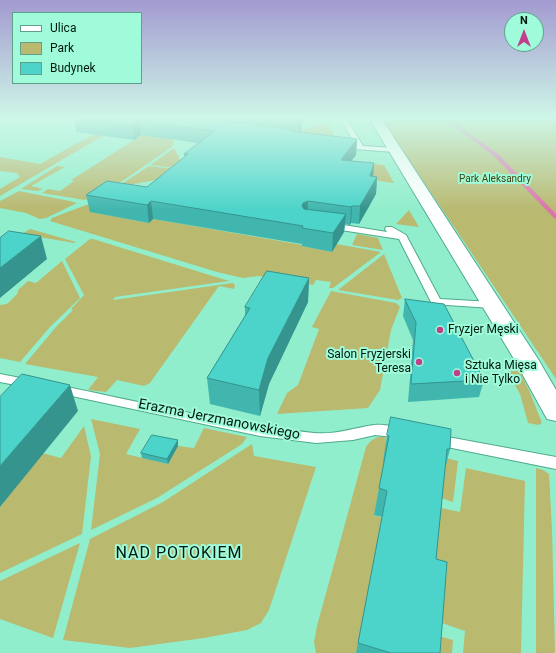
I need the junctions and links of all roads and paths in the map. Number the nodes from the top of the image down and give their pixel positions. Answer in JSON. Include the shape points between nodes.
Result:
{"nodes":[{"id":1,"x":356,"y":148,"type":"edge"},
{"id":2,"x":361,"y":149,"type":"joint"},
{"id":3,"x":395,"y":150,"type":"joint"},
{"id":4,"x":322,"y":225,"type":"edge"},
{"id":5,"x":389,"y":229,"type":"dead end"},
{"id":6,"x":403,"y":237,"type":"junction"},
{"id":7,"x":492,"y":305,"type":"junction"},
{"id":8,"x":0,"y":378,"type":"edge"},
{"id":9,"x":556,"y":412,"type":"edge"},
{"id":10,"x":412,"y":435,"type":"edge"},
{"id":11,"x":426,"y":438,"type":"edge"},
{"id":12,"x":556,"y":463,"type":"edge"}],
"edges":[{"from":1,"to":2,"type":"lane"},
{"from":2,"to":3,"type":"lane"},
{"from":3,"to":7,"type":"street"},
{"from":4,"to":6,"type":"lane"},
{"from":5,"to":6,"type":"lane"},
{"from":6,"to":7,"type":"lane","via":[[436,302]]},
{"from":7,"to":9,"type":"street","via":[[546,391]]},
{"from":8,"to":10,"type":"lane","name":"Erazma Jerzmanowskiego","via":[[260,431],[316,438],[375,430]]},
{"from":11,"to":12,"type":"lane"}]}
